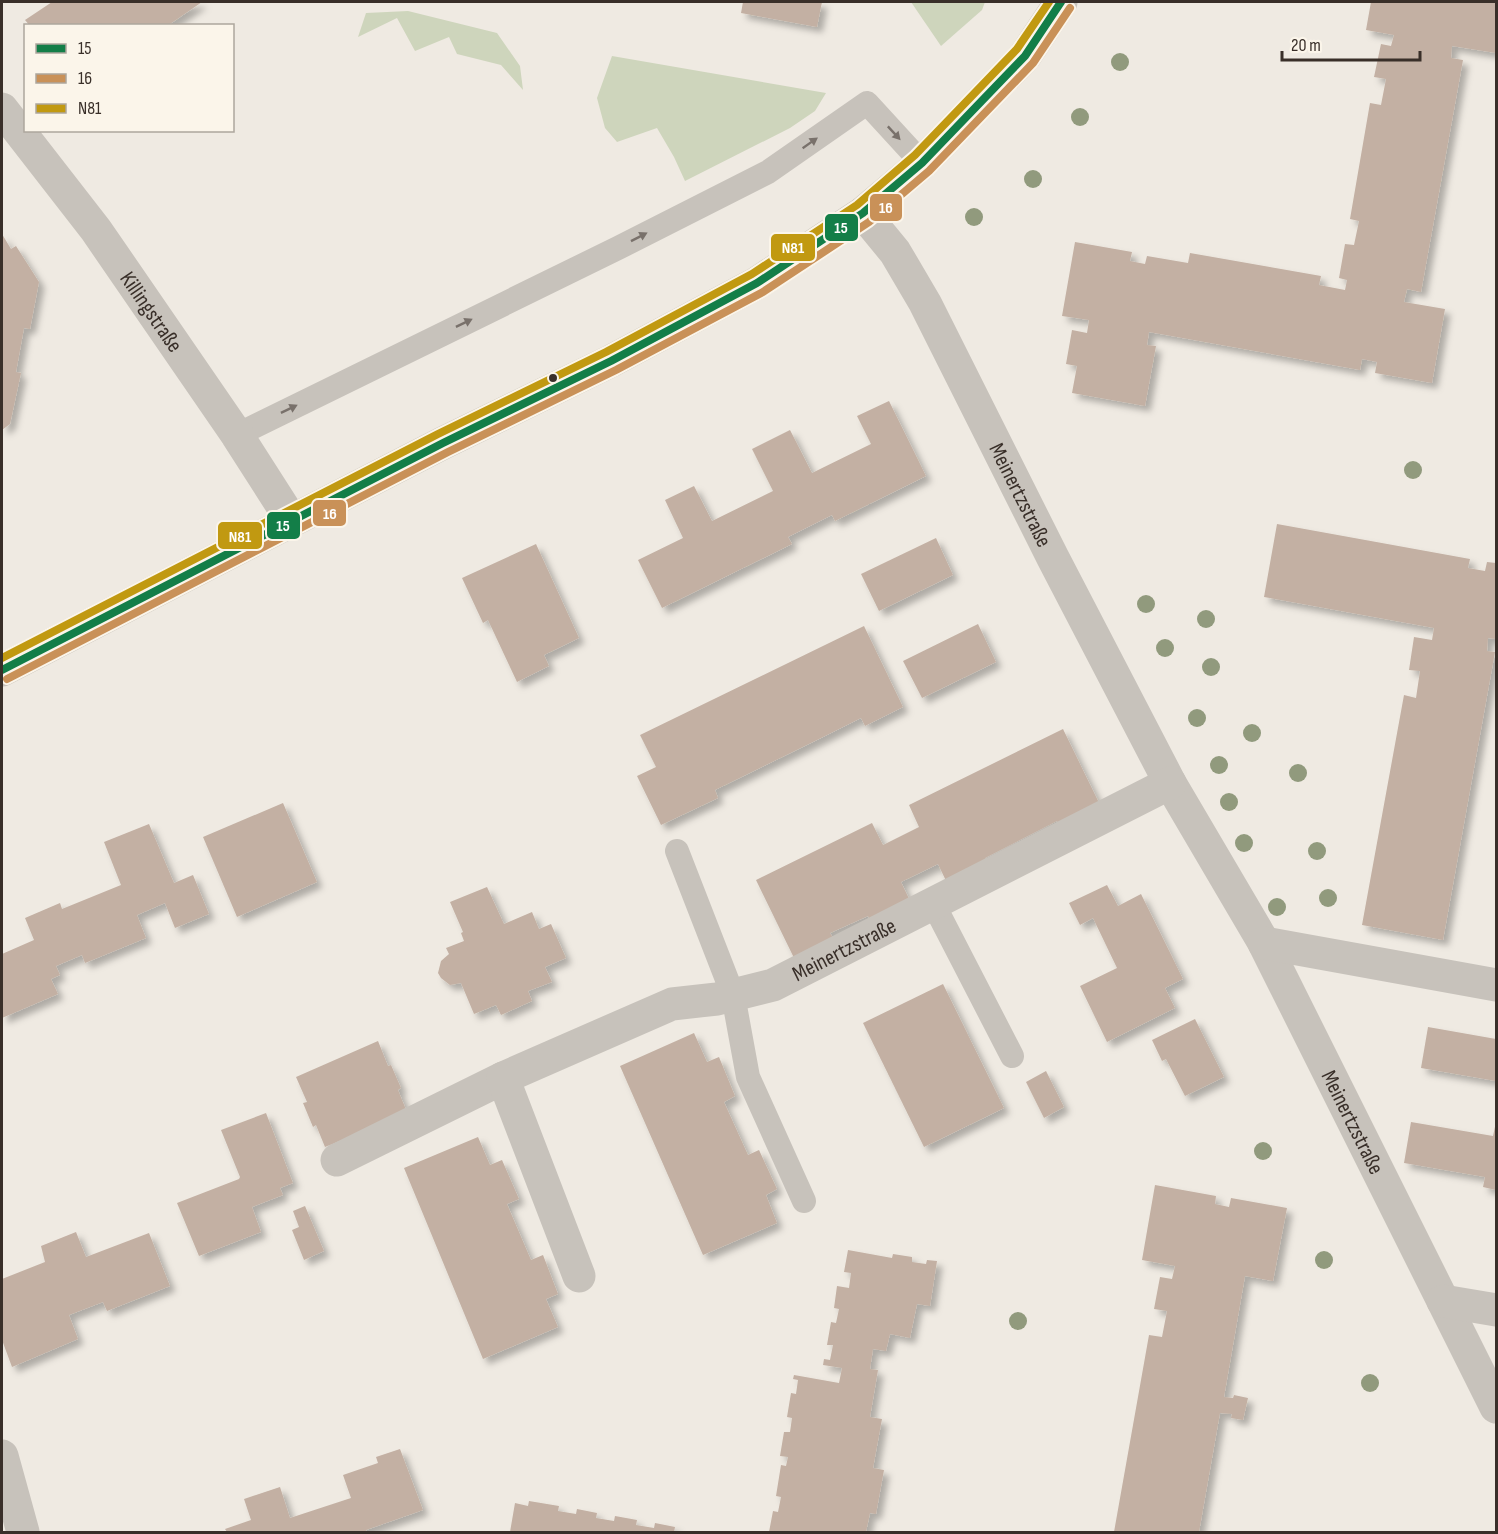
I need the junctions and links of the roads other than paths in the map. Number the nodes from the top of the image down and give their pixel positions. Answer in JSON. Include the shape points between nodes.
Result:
{"nodes":[{"id":1,"x":1061,"y":2,"type":"edge"},
{"id":2,"x":2,"y":109,"type":"edge"},
{"id":3,"x":922,"y":163,"type":"junction"},
{"id":4,"x":863,"y":213,"type":"junction"},
{"id":5,"x":237,"y":435,"type":"junction"},
{"id":6,"x":292,"y":521,"type":"junction"},
{"id":7,"x":2,"y":670,"type":"edge"},
{"id":8,"x":1170,"y":783,"type":"junction"},
{"id":9,"x":676,"y":851,"type":"dead end"},
{"id":10,"x":933,"y":903,"type":"junction"},
{"id":11,"x":1264,"y":943,"type":"junction"},
{"id":12,"x":1497,"y":985,"type":"edge"},
{"id":13,"x":733,"y":995,"type":"junction"},
{"id":14,"x":1012,"y":1056,"type":"dead end"},
{"id":15,"x":503,"y":1078,"type":"junction"},
{"id":16,"x":337,"y":1160,"type":"dead end"},
{"id":17,"x":804,"y":1201,"type":"dead end"},
{"id":18,"x":579,"y":1276,"type":"dead end"},
{"id":19,"x":1443,"y":1301,"type":"junction"},
{"id":20,"x":1497,"y":1310,"type":"edge"},
{"id":21,"x":1497,"y":1407,"type":"edge"},
{"id":22,"x":2,"y":1456,"type":"edge"},
{"id":23,"x":23,"y":1533,"type":"edge"}],
"edges":[{"from":1,"to":3,"type":"street","via":[[1025,56]]},
{"from":2,"to":5,"type":"street","name":"Killingstraße","via":[[96,230]]},
{"from":3,"to":4,"type":"street"},
{"from":5,"to":3,"type":"lane","one_way":true,"via":[[768,172],[867,103]]},
{"from":4,"to":6,"type":"street","via":[[757,283],[611,362]]},
{"from":4,"to":8,"type":"street","name":"Meinertzstraße","via":[[895,252],[925,303]]},
{"from":5,"to":6,"type":"street","name":"Killingstraße"},
{"from":6,"to":7,"type":"street"},
{"from":8,"to":10,"type":"street","name":"Meinertzstraße"},
{"from":8,"to":11,"type":"street","name":"Meinertzstraße"},
{"from":9,"to":13,"type":"lane"},
{"from":10,"to":13,"type":"street","name":"Meinertzstraße","via":[[773,985]]},
{"from":10,"to":14,"type":"lane"},
{"from":11,"to":12,"type":"street"},
{"from":11,"to":19,"type":"street","name":"Meinertzstraße"},
{"from":13,"to":15,"type":"street","name":"Meinertzstraße","via":[[672,1004]]},
{"from":13,"to":17,"type":"lane","via":[[748,1077]]},
{"from":15,"to":16,"type":"street","name":"Meinertzstraße"},
{"from":15,"to":18,"type":"street"},
{"from":19,"to":20,"type":"street"},
{"from":19,"to":21,"type":"street","name":"Meinertzstraße"},
{"from":22,"to":23,"type":"street"}]}
